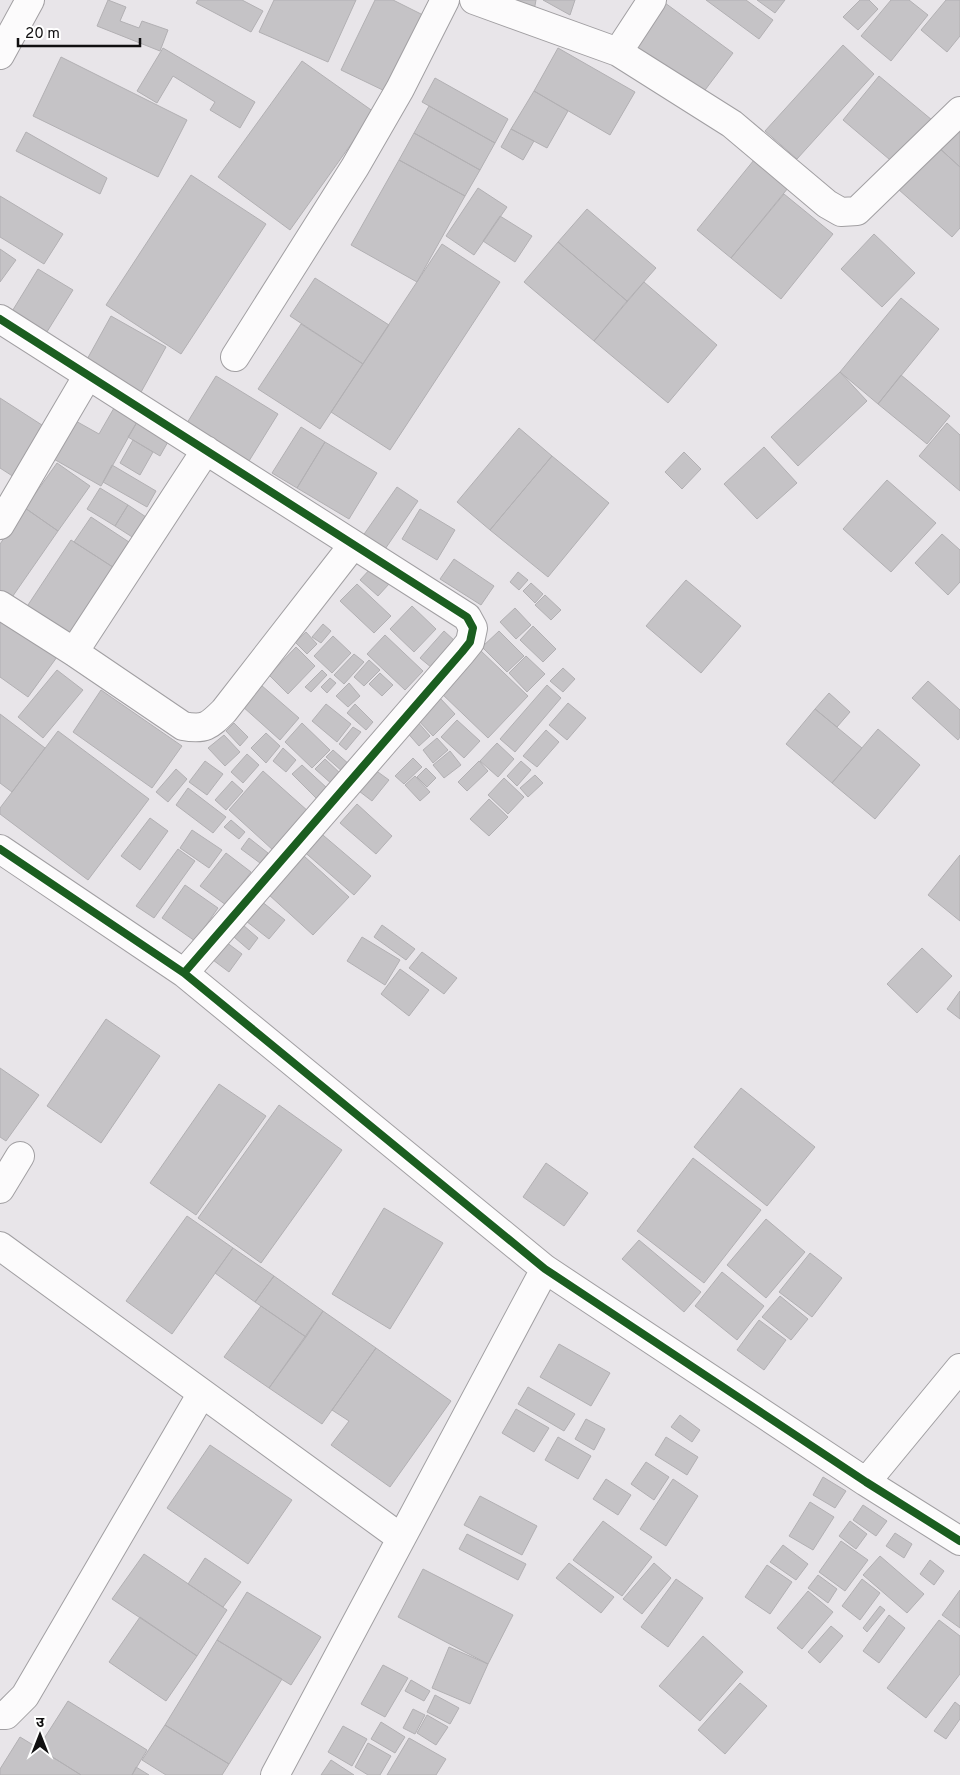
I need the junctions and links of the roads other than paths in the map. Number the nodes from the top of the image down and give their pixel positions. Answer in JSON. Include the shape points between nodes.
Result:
{"nodes":[{"id":1,"x":30,"y":0,"type":"edge"},
{"id":2,"x":445,"y":0,"type":"edge"},
{"id":3,"x":474,"y":0,"type":"edge"},
{"id":4,"x":652,"y":0,"type":"edge"},
{"id":5,"x":618,"y":52,"type":"junction"},
{"id":6,"x":0,"y":55,"type":"edge"},
{"id":7,"x":960,"y":111,"type":"edge"},
{"id":8,"x":0,"y":319,"type":"edge"},
{"id":9,"x":235,"y":357,"type":"dead end"},
{"id":10,"x":88,"y":375,"type":"junction"},
{"id":11,"x":206,"y":450,"type":"junction"},
{"id":12,"x":0,"y":525,"type":"edge"},
{"id":13,"x":354,"y":545,"type":"junction"},
{"id":14,"x":0,"y":605,"type":"edge"},
{"id":15,"x":74,"y":652,"type":"junction"},
{"id":16,"x":0,"y":849,"type":"edge"},
{"id":17,"x":184,"y":973,"type":"junction"},
{"id":18,"x":20,"y":1156,"type":"dead end"},
{"id":19,"x":0,"y":1189,"type":"edge"},
{"id":20,"x":0,"y":1246,"type":"edge"},
{"id":21,"x":545,"y":1269,"type":"junction"},
{"id":22,"x":960,"y":1368,"type":"edge"},
{"id":23,"x":202,"y":1393,"type":"junction"},
{"id":24,"x":866,"y":1482,"type":"junction"},
{"id":25,"x":402,"y":1538,"type":"junction"},
{"id":26,"x":960,"y":1542,"type":"edge"},
{"id":27,"x":0,"y":1715,"type":"edge"},
{"id":28,"x":275,"y":1775,"type":"edge"}],
"edges":[{"from":1,"to":6,"type":"street"},
{"from":2,"to":9,"type":"street","via":[[400,89],[355,167]]},
{"from":3,"to":5,"type":"street"},
{"from":4,"to":5,"type":"street"},
{"from":5,"to":7,"type":"street","via":[[732,124],[827,204],[841,212],[857,211]]},
{"from":8,"to":10,"type":"street"},
{"from":10,"to":11,"type":"street"},
{"from":10,"to":12,"type":"street"},
{"from":11,"to":13,"type":"street"},
{"from":11,"to":15,"type":"street"},
{"from":13,"to":15,"type":"street","via":[[210,725],[197,729],[183,726]]},
{"from":13,"to":17,"type":"street","via":[[467,617],[473,628],[470,642]]},
{"from":14,"to":15,"type":"street"},
{"from":16,"to":17,"type":"street"},
{"from":17,"to":21,"type":"street"},
{"from":18,"to":19,"type":"street"},
{"from":20,"to":23,"type":"street"},
{"from":21,"to":24,"type":"street"},
{"from":21,"to":25,"type":"street"},
{"from":22,"to":24,"type":"street"},
{"from":23,"to":25,"type":"street"},
{"from":23,"to":27,"type":"street","via":[[25,1696],[6,1715]]},
{"from":24,"to":26,"type":"street"},
{"from":25,"to":28,"type":"street"}]}
